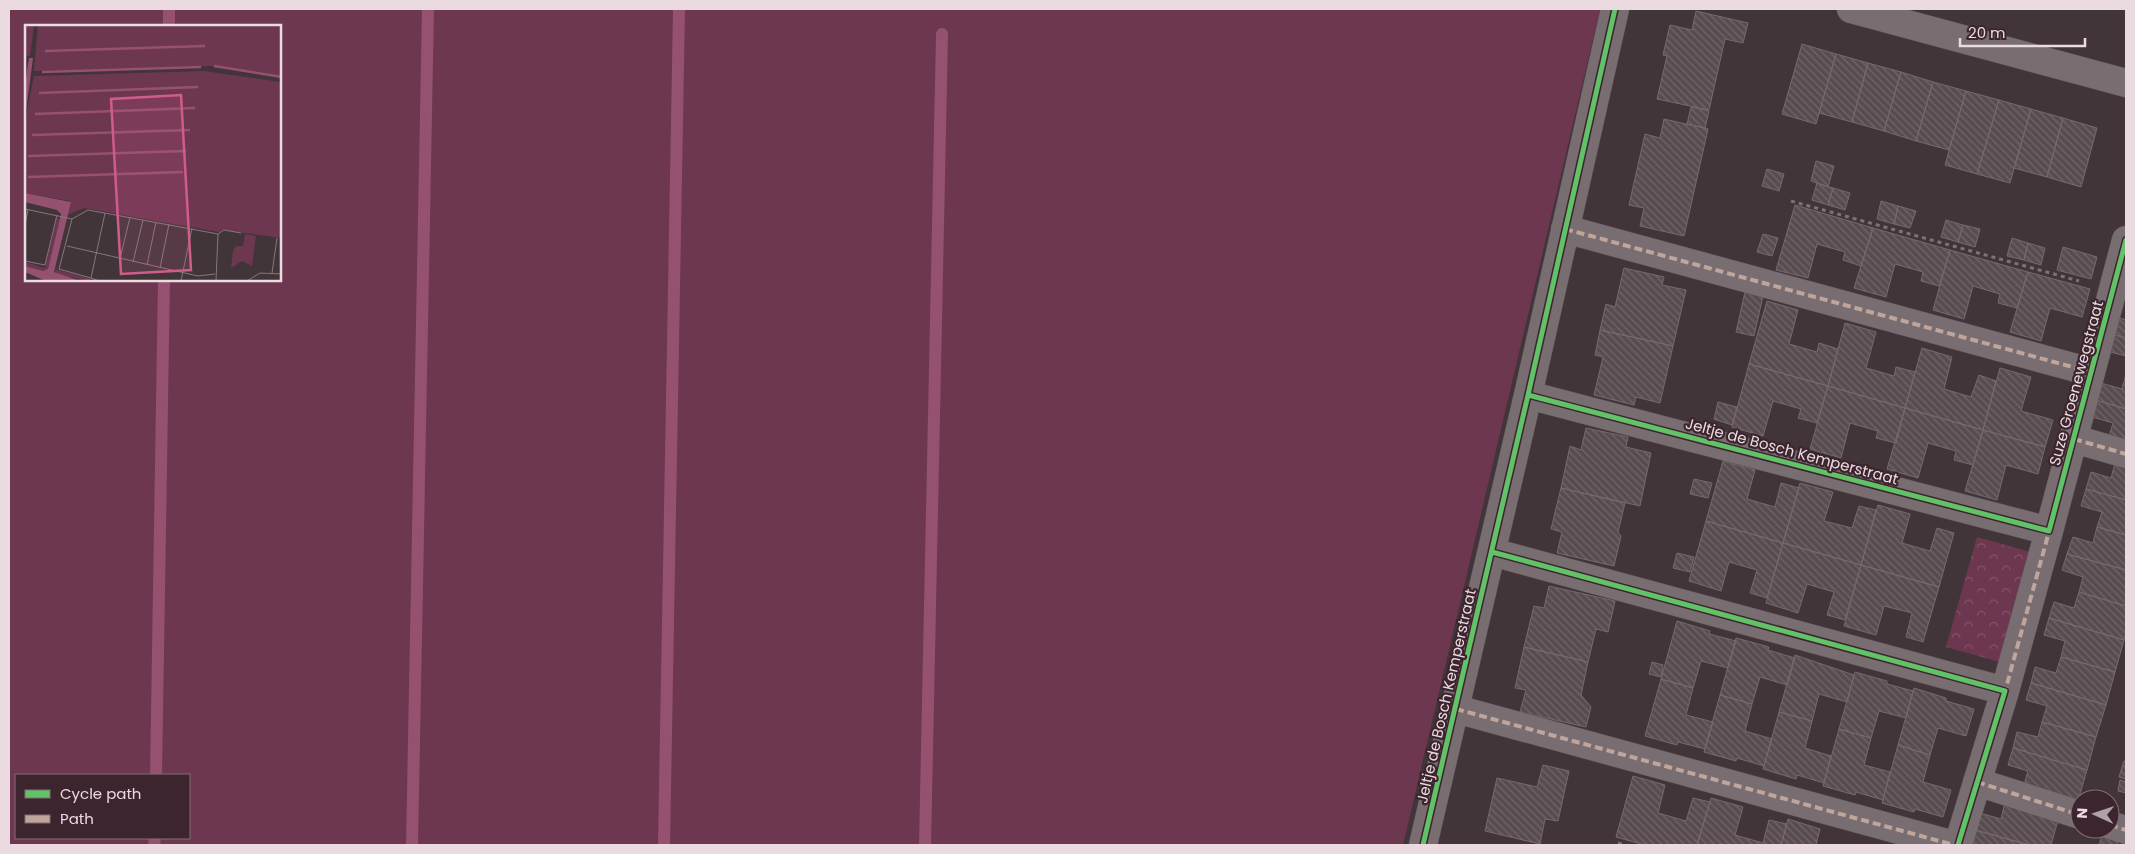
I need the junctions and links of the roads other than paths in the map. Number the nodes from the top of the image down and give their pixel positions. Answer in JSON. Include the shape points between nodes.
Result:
{"nodes":[{"id":1,"x":1615,"y":9,"type":"edge"},
{"id":2,"x":1850,"y":9,"type":"edge"},
{"id":3,"x":2126,"y":83,"type":"edge"},
{"id":4,"x":1565,"y":229,"type":"junction"},
{"id":5,"x":2126,"y":240,"type":"edge"},
{"id":6,"x":2091,"y":372,"type":"junction"},
{"id":7,"x":1528,"y":395,"type":"junction"},
{"id":8,"x":2074,"y":439,"type":"junction"},
{"id":9,"x":2126,"y":454,"type":"edge"},
{"id":10,"x":2049,"y":531,"type":"junction"},
{"id":11,"x":1492,"y":552,"type":"junction"},
{"id":12,"x":2005,"y":691,"type":"junction"},
{"id":13,"x":1456,"y":709,"type":"junction"},
{"id":14,"x":1977,"y":782,"type":"junction"},
{"id":15,"x":2070,"y":812,"type":"edge"},
{"id":16,"x":1423,"y":845,"type":"edge"},
{"id":17,"x":1954,"y":845,"type":"edge"},
{"id":18,"x":1958,"y":845,"type":"edge"}],
"edges":[{"from":1,"to":4,"type":"street","name":"Jeltje de Bosch Kemperstraat"},
{"from":2,"to":3,"type":"street"},
{"from":4,"to":6,"type":"street"},
{"from":4,"to":7,"type":"street","name":"Jeltje de Bosch Kemperstraat"},
{"from":5,"to":6,"type":"street","name":"Suze Groenewegstraat"},
{"from":6,"to":8,"type":"street","name":"Suze Groenewegstraat"},
{"from":7,"to":10,"type":"street","name":"Jeltje de Bosch Kemperstraat"},
{"from":7,"to":11,"type":"street","name":"Jeltje de Bosch Kemperstraat"},
{"from":8,"to":9,"type":"street","name":"Suze Groenewegstraat"},
{"from":8,"to":10,"type":"street","name":"Suze Groenewegstraat"},
{"from":10,"to":12,"type":"street","name":"Suze Groenewegstraat"},
{"from":11,"to":12,"type":"street"},
{"from":11,"to":13,"type":"street","name":"Jeltje de Bosch Kemperstraat"},
{"from":12,"to":14,"type":"street","name":"Suze Groenewegstraat"},
{"from":13,"to":16,"type":"street","name":"Jeltje de Bosch Kemperstraat"},
{"from":13,"to":17,"type":"street","name":"Jeltje de Bosch Kemperstraat"},
{"from":14,"to":15,"type":"street"},
{"from":14,"to":18,"type":"street","name":"Suze Groenewegstraat"}]}
